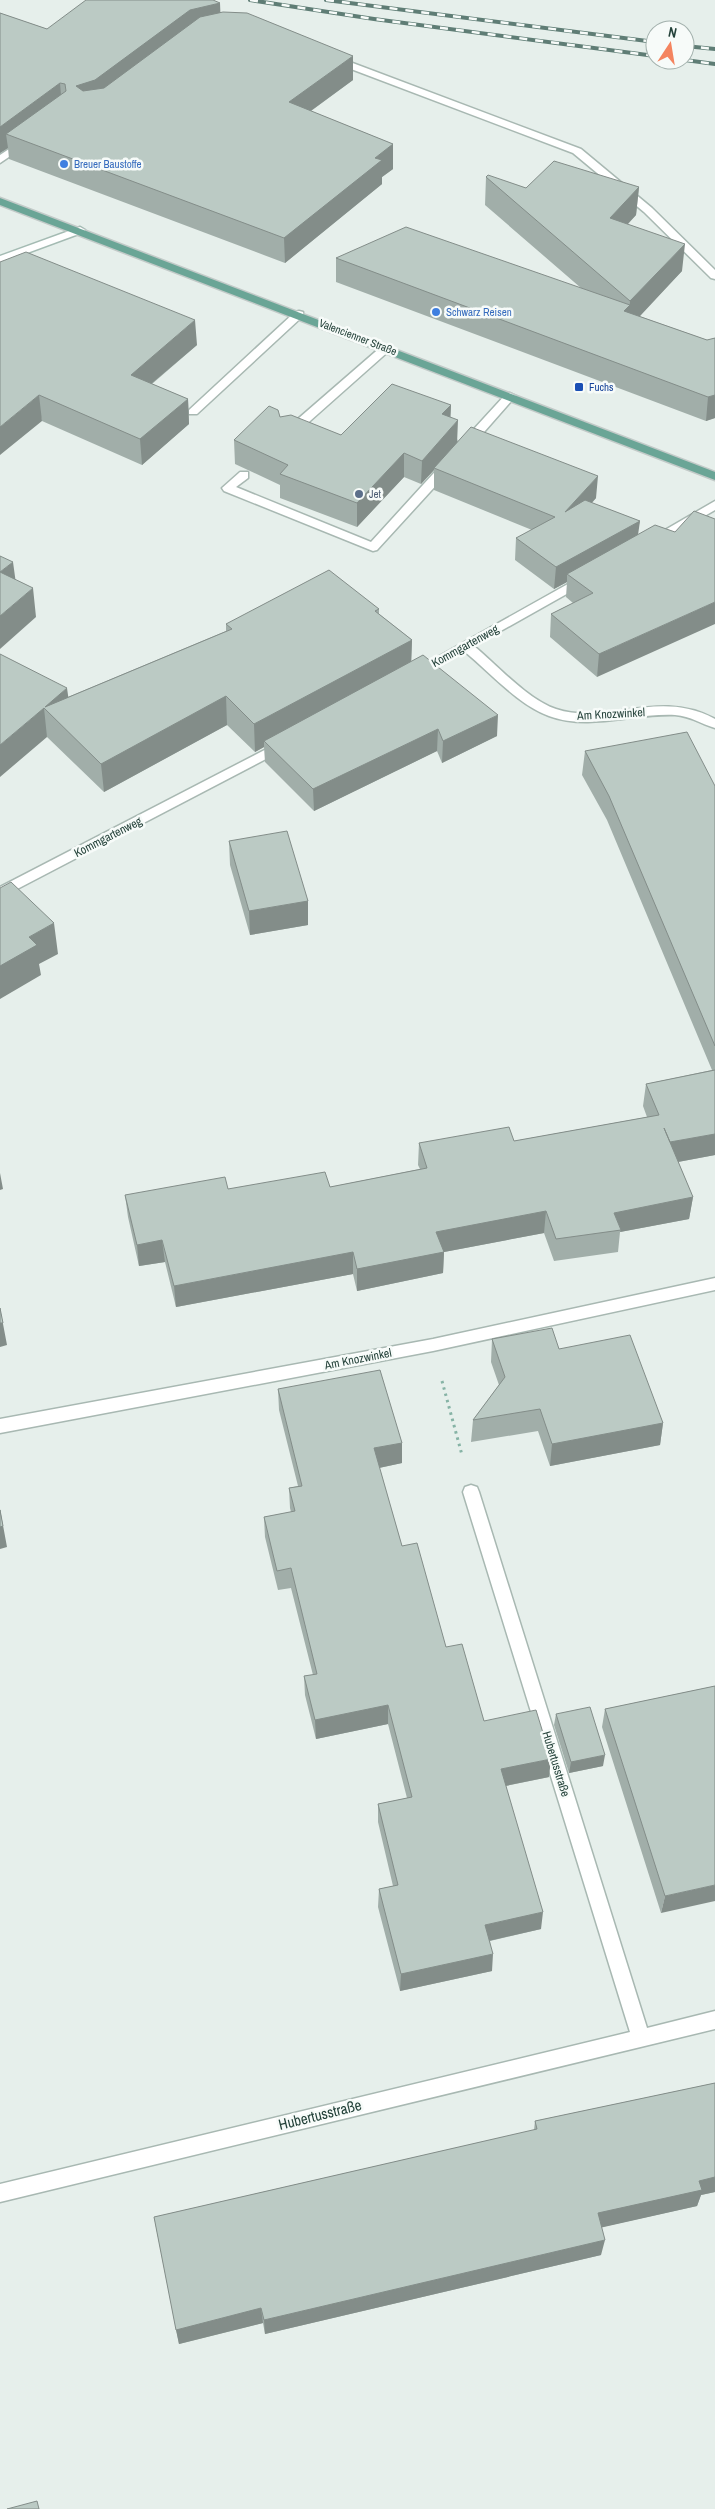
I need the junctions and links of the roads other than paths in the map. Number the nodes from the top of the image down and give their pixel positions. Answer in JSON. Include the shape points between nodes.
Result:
{"nodes":[{"id":1,"x":321,"y":55,"type":"edge"},
{"id":2,"x":32,"y":136,"type":"edge"},
{"id":3,"x":0,"y":160,"type":"edge"},
{"id":4,"x":0,"y":202,"type":"edge"},
{"id":5,"x":80,"y":230,"type":"junction"},
{"id":6,"x":0,"y":260,"type":"edge"},
{"id":7,"x":715,"y":276,"type":"edge"},
{"id":8,"x":299,"y":314,"type":"junction"},
{"id":9,"x":386,"y":348,"type":"junction"},
{"id":10,"x":510,"y":396,"type":"junction"},
{"id":11,"x":193,"y":412,"type":"dead end"},
{"id":12,"x":286,"y":436,"type":"edge"},
{"id":13,"x":244,"y":474,"type":"dead end"},
{"id":14,"x":715,"y":476,"type":"edge"},
{"id":15,"x":715,"y":505,"type":"edge"},
{"id":16,"x":640,"y":548,"type":"edge"},
{"id":17,"x":596,"y":572,"type":"edge"},
{"id":18,"x":466,"y":646,"type":"junction"},
{"id":19,"x":406,"y":678,"type":"edge"},
{"id":20,"x":715,"y":724,"type":"edge"},
{"id":21,"x":292,"y":740,"type":"edge"},
{"id":22,"x":0,"y":893,"type":"edge"},
{"id":23,"x":715,"y":1284,"type":"edge"},
{"id":24,"x":0,"y":1426,"type":"edge"},
{"id":25,"x":471,"y":1492,"type":"road end"},
{"id":26,"x":715,"y":2020,"type":"edge"},
{"id":27,"x":641,"y":2037,"type":"junction"},
{"id":28,"x":0,"y":2193,"type":"edge"}],
"edges":[{"from":1,"to":7,"type":"street","via":[[577,151],[648,210]]},
{"from":2,"to":3,"type":"street"},
{"from":4,"to":5,"type":"main road","name":"Valencienner Straße"},
{"from":5,"to":6,"type":"street"},
{"from":5,"to":8,"type":"main road","name":"Valencienner Straße"},
{"from":8,"to":9,"type":"main road","name":"Valencienner Straße"},
{"from":8,"to":11,"type":"street"},
{"from":9,"to":10,"type":"main road","name":"Valencienner Straße"},
{"from":9,"to":12,"type":"street"},
{"from":10,"to":13,"type":"street","via":[[373,547],[228,488]]},
{"from":10,"to":14,"type":"main road","name":"Valencienner Straße"},
{"from":15,"to":16,"type":"street"},
{"from":17,"to":18,"type":"street","name":"Kommgartenweg"},
{"from":18,"to":19,"type":"street","name":"Kommgartenweg"},
{"from":18,"to":20,"type":"street","name":"Am Knozwinkel","via":[[536,703],[553,712],[575,717],[602,717],[684,711]]},
{"from":21,"to":22,"type":"street","name":"Kommgartenweg"},
{"from":23,"to":24,"type":"street","name":"Am Knozwinkel","via":[[432,1345]]},
{"from":25,"to":27,"type":"street","name":"Hubertusstraße"},
{"from":26,"to":27,"type":"street","name":"Hubertusstraße"},
{"from":27,"to":28,"type":"street","name":"Hubertusstraße"}]}
